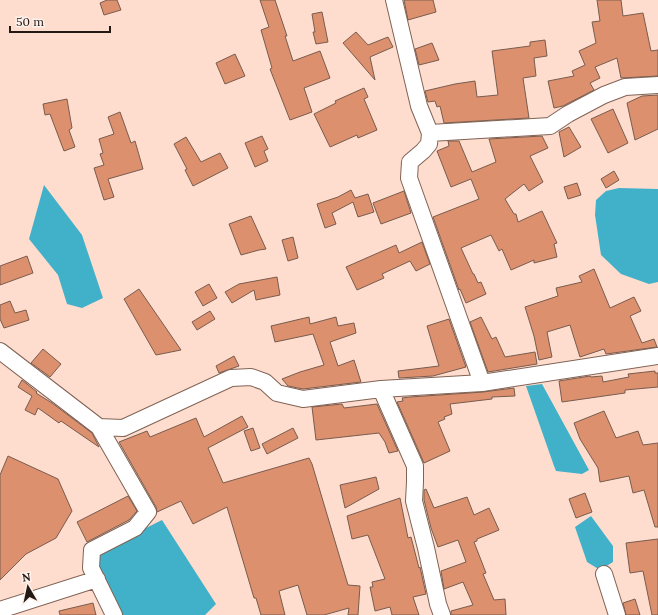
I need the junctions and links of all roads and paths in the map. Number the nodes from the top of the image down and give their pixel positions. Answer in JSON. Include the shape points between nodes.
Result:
{"nodes":[{"id":1,"x":394,"y":0,"type":"edge"},
{"id":2,"x":658,"y":85,"type":"edge"},
{"id":3,"x":430,"y":133,"type":"junction"},
{"id":4,"x":0,"y":351,"type":"edge"},
{"id":5,"x":658,"y":356,"type":"edge"},
{"id":6,"x":482,"y":384,"type":"junction"},
{"id":7,"x":381,"y":389,"type":"junction"},
{"id":8,"x":99,"y":427,"type":"junction"},
{"id":9,"x":604,"y":574,"type":"dead end"},
{"id":10,"x":97,"y":579,"type":"junction"},
{"id":11,"x":0,"y":610,"type":"edge"},
{"id":12,"x":114,"y":615,"type":"edge"},
{"id":13,"x":442,"y":615,"type":"edge"},
{"id":14,"x":617,"y":615,"type":"edge"}],
"edges":[{"from":1,"to":3,"type":"street","via":[[419,106]]},
{"from":2,"to":3,"type":"street","via":[[625,87],[604,94],[550,126]]},
{"from":3,"to":6,"type":"street","via":[[429,144],[410,162],[409,178]]},
{"from":4,"to":8,"type":"street"},
{"from":5,"to":6,"type":"street"},
{"from":6,"to":7,"type":"street"},
{"from":7,"to":8,"type":"street","via":[[303,399],[277,393],[265,382],[251,377],[231,378],[123,428]]},
{"from":7,"to":13,"type":"street","via":[[415,466],[414,501]]},
{"from":8,"to":10,"type":"street","via":[[148,512],[135,528],[92,550],[91,568]]},
{"from":9,"to":14,"type":"street"},
{"from":10,"to":11,"type":"street"},
{"from":10,"to":12,"type":"street"}]}
